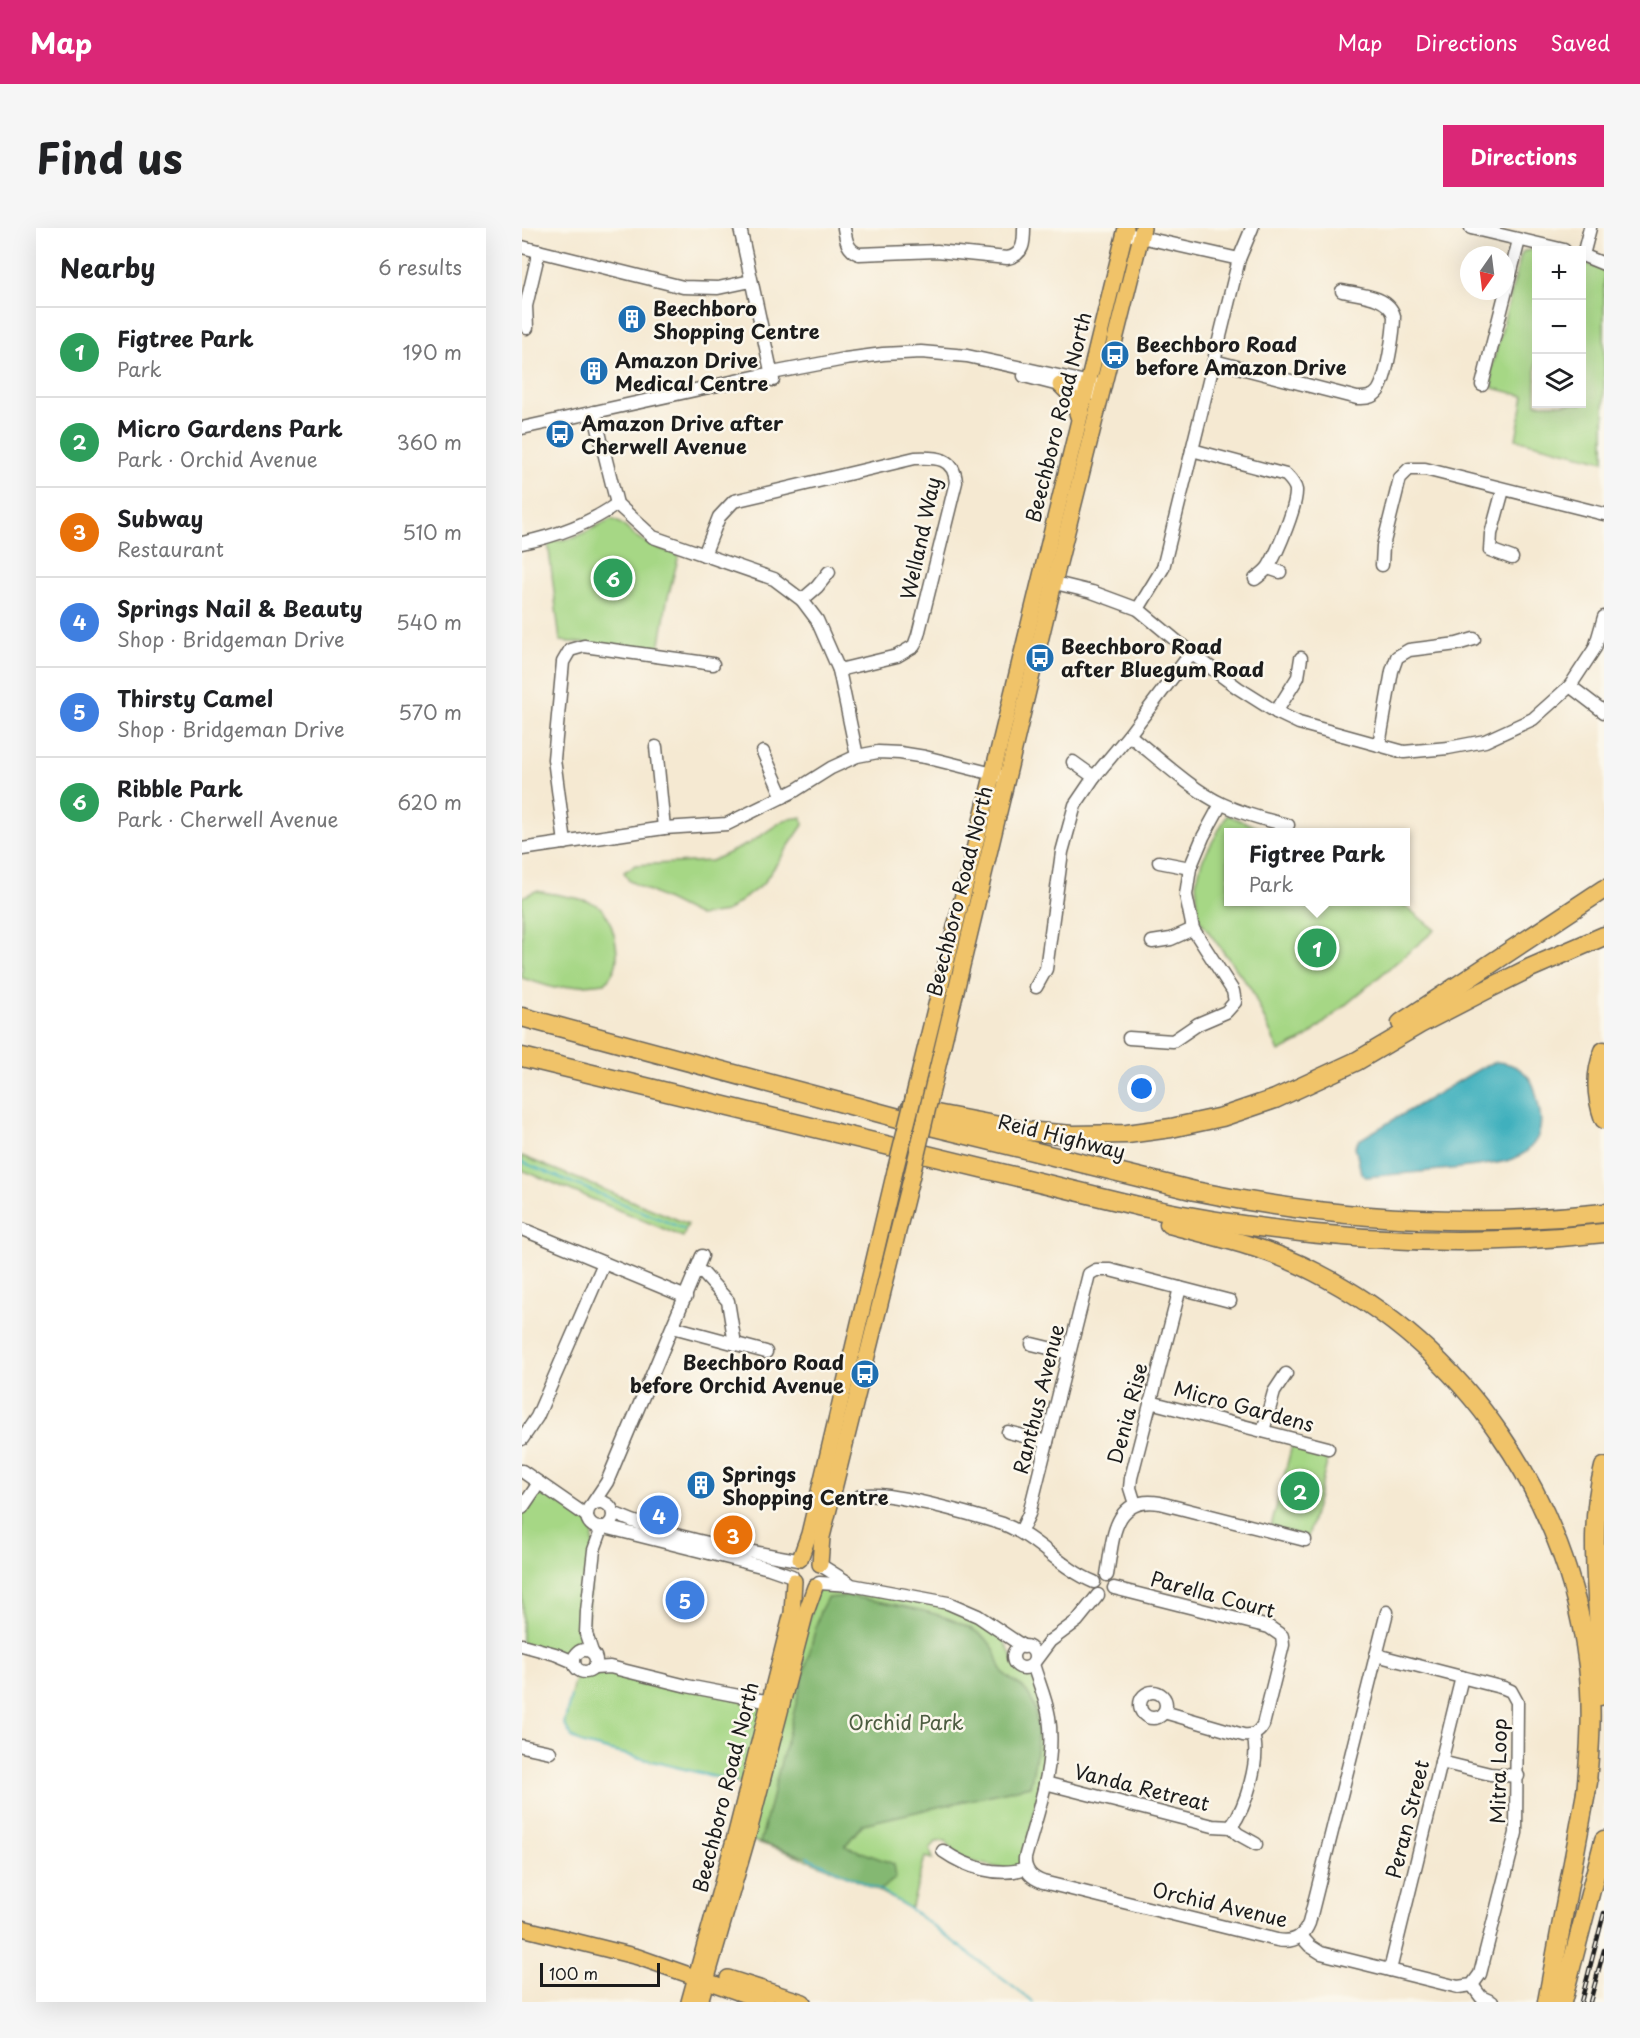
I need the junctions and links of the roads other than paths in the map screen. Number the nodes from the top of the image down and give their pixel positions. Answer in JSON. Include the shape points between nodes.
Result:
{"nodes":[{"id":1,"x":740,"y":228,"type":"edge"},
{"id":2,"x":844,"y":228,"type":"edge"},
{"id":3,"x":1024,"y":228,"type":"edge"},
{"id":4,"x":1252,"y":228,"type":"edge"},
{"id":5,"x":1471,"y":228,"type":"edge"},
{"id":6,"x":1590,"y":228,"type":"edge"},
{"id":7,"x":1125,"y":231,"type":"edge"},
{"id":8,"x":1142,"y":233,"type":"edge"},
{"id":9,"x":1519,"y":240,"type":"junction"},
{"id":10,"x":1546,"y":246,"type":"edge"},
{"id":11,"x":1585,"y":246,"type":"edge"},
{"id":12,"x":522,"y":247,"type":"edge"},
{"id":13,"x":539,"y":251,"type":"junction"},
{"id":14,"x":1586,"y":257,"type":"edge"},
{"id":15,"x":1239,"y":259,"type":"junction"},
{"id":16,"x":1604,"y":264,"type":"edge"},
{"id":17,"x":751,"y":281,"type":"junction"},
{"id":18,"x":1342,"y":291,"type":"dead end"},
{"id":19,"x":526,"y":328,"type":"dead end"},
{"id":20,"x":1214,"y":361,"type":"junction"},
{"id":21,"x":772,"y":377,"type":"junction"},
{"id":22,"x":1060,"y":385,"type":"junction"},
{"id":23,"x":1482,"y":385,"type":"dead end"},
{"id":24,"x":1087,"y":387,"type":"junction"},
{"id":25,"x":1103,"y":391,"type":"junction"},
{"id":26,"x":594,"y":416,"type":"junction"},
{"id":27,"x":1079,"y":422,"type":"junction"},
{"id":28,"x":522,"y":428,"type":"edge"},
{"id":29,"x":522,"y":435,"type":"edge"},
{"id":30,"x":1191,"y":450,"type":"junction"},
{"id":31,"x":1503,"y":490,"type":"junction"},
{"id":32,"x":617,"y":504,"type":"junction"},
{"id":33,"x":1604,"y":514,"type":"edge"},
{"id":34,"x":522,"y":543,"type":"edge"},
{"id":35,"x":704,"y":555,"type":"junction"},
{"id":36,"x":1512,"y":558,"type":"dead end"},
{"id":37,"x":1382,"y":565,"type":"dead end"},
{"id":38,"x":829,"y":572,"type":"dead end"},
{"id":39,"x":1255,"y":579,"type":"dead end"},
{"id":40,"x":1047,"y":581,"type":"junction"},
{"id":41,"x":802,"y":600,"type":"junction"},
{"id":42,"x":1138,"y":609,"type":"junction"},
{"id":43,"x":1604,"y":617,"type":"edge"},
{"id":44,"x":1474,"y":639,"type":"dead end"},
{"id":45,"x":1191,"y":652,"type":"junction"},
{"id":46,"x":1301,"y":658,"type":"dead end"},
{"id":47,"x":713,"y":664,"type":"dead end"},
{"id":48,"x":839,"y":670,"type":"junction"},
{"id":49,"x":1570,"y":686,"type":"junction"},
{"id":50,"x":1276,"y":712,"type":"junction"},
{"id":51,"x":1604,"y":712,"type":"edge"},
{"id":52,"x":1129,"y":735,"type":"junction"},
{"id":53,"x":1379,"y":745,"type":"junction"},
{"id":54,"x":656,"y":747,"type":"dead end"},
{"id":55,"x":763,"y":752,"type":"dead end"},
{"id":56,"x":858,"y":756,"type":"junction"},
{"id":57,"x":1073,"y":762,"type":"dead end"},
{"id":58,"x":1000,"y":776,"type":"junction"},
{"id":59,"x":1094,"y":777,"type":"junction"},
{"id":60,"x":783,"y":797,"type":"junction"},
{"id":61,"x":1221,"y":804,"type":"junction"},
{"id":62,"x":1288,"y":825,"type":"dead end"},
{"id":63,"x":664,"y":828,"type":"junction"},
{"id":64,"x":565,"y":843,"type":"junction"},
{"id":65,"x":522,"y":849,"type":"edge"},
{"id":66,"x":1159,"y":861,"type":"dead end"},
{"id":67,"x":1190,"y":868,"type":"junction"},
{"id":68,"x":1604,"y":890,"type":"edge"},
{"id":69,"x":1193,"y":929,"type":"junction"},
{"id":70,"x":1604,"y":936,"type":"edge"},
{"id":71,"x":1152,"y":942,"type":"dead end"},
{"id":72,"x":1036,"y":987,"type":"dead end"},
{"id":73,"x":522,"y":1017,"type":"edge"},
{"id":74,"x":592,"y":1036,"type":"junction"},
{"id":75,"x":1129,"y":1038,"type":"dead end"},
{"id":76,"x":1604,"y":1051,"type":"edge"},
{"id":77,"x":522,"y":1057,"type":"edge"},
{"id":78,"x":1315,"y":1080,"type":"junction"},
{"id":79,"x":1604,"y":1119,"type":"edge"},
{"id":80,"x":984,"y":1168,"type":"junction"},
{"id":81,"x":1604,"y":1213,"type":"edge"},
{"id":82,"x":522,"y":1229,"type":"edge"},
{"id":83,"x":1604,"y":1233,"type":"edge"},
{"id":84,"x":702,"y":1256,"type":"dead end"},
{"id":85,"x":604,"y":1263,"type":"junction"},
{"id":86,"x":696,"y":1271,"type":"junction"},
{"id":87,"x":1180,"y":1288,"type":"junction"},
{"id":88,"x":686,"y":1297,"type":"junction"},
{"id":89,"x":1230,"y":1301,"type":"dead end"},
{"id":90,"x":673,"y":1328,"type":"junction"},
{"id":91,"x":735,"y":1344,"type":"junction"},
{"id":92,"x":1032,"y":1344,"type":"dead end"},
{"id":93,"x":766,"y":1352,"type":"dead end"},
{"id":94,"x":1069,"y":1353,"type":"junction"},
{"id":95,"x":1286,"y":1374,"type":"dead end"},
{"id":96,"x":1150,"y":1402,"type":"junction"},
{"id":97,"x":1263,"y":1431,"type":"junction"},
{"id":98,"x":1008,"y":1432,"type":"dead end"},
{"id":99,"x":522,"y":1438,"type":"edge"},
{"id":100,"x":1047,"y":1442,"type":"junction"},
{"id":101,"x":1328,"y":1448,"type":"dead end"},
{"id":102,"x":1604,"y":1467,"type":"edge"},
{"id":103,"x":522,"y":1471,"type":"edge"},
{"id":104,"x":607,"y":1482,"type":"junction"},
{"id":105,"x":539,"y":1483,"type":"junction"},
{"id":106,"x":860,"y":1496,"type":"dead end"},
{"id":107,"x":1136,"y":1504,"type":"junction"},
{"id":108,"x":522,"y":1508,"type":"edge"},
{"id":109,"x":611,"y":1509,"type":"junction"},
{"id":110,"x":595,"y":1518,"type":"junction"},
{"id":111,"x":1021,"y":1532,"type":"junction"},
{"id":112,"x":1305,"y":1540,"type":"dead end"},
{"id":113,"x":750,"y":1553,"type":"junction"},
{"id":114,"x":799,"y":1560,"type":"junction"},
{"id":115,"x":821,"y":1565,"type":"junction"},
{"id":116,"x":764,"y":1566,"type":"junction"},
{"id":117,"x":1107,"y":1575,"type":"junction"},
{"id":118,"x":793,"y":1578,"type":"junction"},
{"id":119,"x":1094,"y":1582,"type":"junction"},
{"id":120,"x":817,"y":1585,"type":"junction"},
{"id":121,"x":850,"y":1585,"type":"junction"},
{"id":122,"x":1114,"y":1588,"type":"junction"},
{"id":123,"x":1098,"y":1595,"type":"junction"},
{"id":124,"x":1387,"y":1612,"type":"dead end"},
{"id":125,"x":1000,"y":1632,"type":"junction"},
{"id":126,"x":586,"y":1634,"type":"junction"},
{"id":127,"x":1050,"y":1641,"type":"junction"},
{"id":128,"x":522,"y":1645,"type":"edge"},
{"id":129,"x":1026,"y":1647,"type":"junction"},
{"id":130,"x":1376,"y":1655,"type":"junction"},
{"id":131,"x":576,"y":1657,"type":"junction"},
{"id":132,"x":594,"y":1659,"type":"junction"},
{"id":133,"x":1026,"y":1663,"type":"junction"},
{"id":134,"x":1462,"y":1677,"type":"junction"},
{"id":135,"x":776,"y":1703,"type":"junction"},
{"id":136,"x":1164,"y":1712,"type":"dead end"},
{"id":137,"x":1253,"y":1735,"type":"junction"},
{"id":138,"x":522,"y":1746,"type":"edge"},
{"id":139,"x":550,"y":1752,"type":"dead end"},
{"id":140,"x":1441,"y":1762,"type":"junction"},
{"id":141,"x":1518,"y":1776,"type":"junction"},
{"id":142,"x":1045,"y":1783,"type":"junction"},
{"id":143,"x":1586,"y":1793,"type":"junction"},
{"id":144,"x":1231,"y":1827,"type":"junction"},
{"id":145,"x":1604,"y":1840,"type":"edge"},
{"id":146,"x":1256,"y":1844,"type":"dead end"},
{"id":147,"x":943,"y":1851,"type":"dead end"},
{"id":148,"x":1026,"y":1868,"type":"junction"},
{"id":149,"x":522,"y":1928,"type":"edge"},
{"id":150,"x":1301,"y":1936,"type":"junction"},
{"id":151,"x":1389,"y":1970,"type":"junction"},
{"id":152,"x":702,"y":1974,"type":"junction"},
{"id":153,"x":1472,"y":1985,"type":"junction"},
{"id":154,"x":689,"y":2002,"type":"edge"},
{"id":155,"x":700,"y":2002,"type":"edge"},
{"id":156,"x":766,"y":2002,"type":"edge"},
{"id":157,"x":803,"y":2002,"type":"edge"},
{"id":158,"x":1492,"y":2002,"type":"edge"},
{"id":159,"x":1547,"y":2002,"type":"edge"},
{"id":160,"x":1562,"y":2002,"type":"edge"}],
"edges":[{"from":1,"to":17,"type":"street"},
{"from":2,"to":3,"type":"street","via":[[848,246],[859,254],[937,251],[1007,258],[1017,255],[1022,248]]},
{"from":4,"to":15,"type":"street"},
{"from":5,"to":9,"type":"street"},
{"from":6,"to":11,"type":"street"},
{"from":7,"to":8,"type":"street"},
{"from":7,"to":24,"type":"main road","name":"Beechboro Road North"},
{"from":8,"to":15,"type":"street"},
{"from":8,"to":25,"type":"main road","name":"Beechboro Road North"},
{"from":9,"to":10,"type":"street"},
{"from":9,"to":23,"type":"street"},
{"from":12,"to":13,"type":"street"},
{"from":13,"to":17,"type":"street","via":[[683,287],[718,288]]},
{"from":13,"to":19,"type":"street","via":[[526,306]]},
{"from":14,"to":16,"type":"street"},
{"from":15,"to":20,"type":"street"},
{"from":17,"to":21,"type":"street"},
{"from":18,"to":20,"type":"street","via":[[1385,301],[1394,316],[1383,380],[1378,392],[1369,398]]},
{"from":20,"to":30,"type":"street"},
{"from":21,"to":22,"type":"street","via":[[917,359],[987,367]]},
{"from":21,"to":24,"type":"street","via":[[859,356],[921,352],[967,356]]},
{"from":21,"to":26,"type":"street"},
{"from":22,"to":24,"type":"street"},
{"from":22,"to":27,"type":"main road","via":[[1072,397]]},
{"from":24,"to":25,"type":"street"},
{"from":24,"to":27,"type":"main road","name":"Beechboro Road North"},
{"from":25,"to":40,"type":"main road","name":"Beechboro Road North"},
{"from":26,"to":28,"type":"street"},
{"from":26,"to":29,"type":"street"},
{"from":26,"to":32,"type":"street"},
{"from":27,"to":40,"type":"main road","name":"Beechboro Road North"},
{"from":30,"to":39,"type":"street","via":[[1286,474],[1296,488],[1274,570]]},
{"from":30,"to":42,"type":"street","via":[[1163,568]]},
{"from":31,"to":33,"type":"street"},
{"from":31,"to":36,"type":"street","via":[[1490,550]]},
{"from":31,"to":37,"type":"street","via":[[1425,469],[1409,470],[1400,478]]},
{"from":32,"to":34,"type":"street","via":[[604,514],[550,537]]},
{"from":32,"to":35,"type":"street","via":[[653,537]]},
{"from":35,"to":41,"type":"street","via":[[774,579]]},
{"from":35,"to":48,"type":"street","name":"Welland Way","via":[[719,517],[734,501],[915,458],[950,464],[956,482],[914,646],[897,656]]},
{"from":38,"to":41,"type":"street"},
{"from":40,"to":42,"type":"street"},
{"from":40,"to":58,"type":"main road","name":"Beechboro Road North"},
{"from":41,"to":48,"type":"street","via":[[817,620]]},
{"from":42,"to":45,"type":"street"},
{"from":43,"to":49,"type":"street","via":[[1595,648]]},
{"from":44,"to":53,"type":"street","via":[[1409,650],[1397,657]]},
{"from":45,"to":50,"type":"street"},
{"from":45,"to":52,"type":"street"},
{"from":46,"to":50,"type":"street","via":[[1298,677]]},
{"from":47,"to":64,"type":"street","via":[[584,646],[570,650],[563,662],[554,744]]},
{"from":48,"to":56,"type":"street"},
{"from":49,"to":51,"type":"street"},
{"from":49,"to":53,"type":"street","via":[[1533,719],[1485,741],[1404,752]]},
{"from":50,"to":53,"type":"street","via":[[1299,723]]},
{"from":52,"to":59,"type":"street"},
{"from":52,"to":61,"type":"street"},
{"from":54,"to":63,"type":"street"},
{"from":55,"to":60,"type":"street"},
{"from":56,"to":58,"type":"street","via":[[900,753]]},
{"from":56,"to":60,"type":"street"},
{"from":57,"to":59,"type":"street"},
{"from":58,"to":114,"type":"main road","name":"Beechboro Road North","bridge":true,"via":[[913,1099],[809,1534]]},
{"from":58,"to":115,"type":"main road","name":"Beechboro Road North","bridge":true,"via":[[929,1103],[822,1537]]},
{"from":59,"to":72,"type":"street","via":[[1075,805],[1068,826],[1046,969]]},
{"from":60,"to":63,"type":"street","via":[[727,824]]},
{"from":61,"to":62,"type":"street","via":[[1255,818]]},
{"from":61,"to":67,"type":"street"},
{"from":63,"to":64,"type":"street"},
{"from":64,"to":65,"type":"street"},
{"from":66,"to":67,"type":"street"},
{"from":67,"to":69,"type":"street","via":[[1186,894]]},
{"from":68,"to":78,"type":"highway"},
{"from":69,"to":71,"type":"street"},
{"from":69,"to":75,"type":"street","via":[[1236,1002],[1226,1012],[1173,1041]]},
{"from":70,"to":78,"type":"highway","via":[[1530,968]]},
{"from":73,"to":74,"type":"highway","name":"Reid Highway"},
{"from":74,"to":78,"type":"highway","via":[[834,1095],[1025,1131],[1073,1135],[1127,1134],[1222,1117]]},
{"from":74,"to":81,"type":"highway","name":"Reid Highway","via":[[906,1120],[1243,1201],[1338,1214],[1434,1220]]},
{"from":76,"to":79,"type":"highway","via":[[1597,1082]]},
{"from":77,"to":80,"type":"highway"},
{"from":80,"to":83,"type":"highway","via":[[1171,1213],[1297,1233],[1434,1241]]},
{"from":80,"to":143,"type":"highway","via":[[1287,1258],[1369,1304],[1442,1364],[1483,1411],[1519,1462],[1560,1547],[1578,1607],[1588,1668],[1591,1731]]},
{"from":82,"to":85,"type":"street"},
{"from":84,"to":86,"type":"street"},
{"from":85,"to":88,"type":"street"},
{"from":85,"to":99,"type":"street","via":[[537,1417]]},
{"from":86,"to":88,"type":"street"},
{"from":86,"to":91,"type":"street","via":[[703,1273],[728,1301]]},
{"from":87,"to":89,"type":"street"},
{"from":87,"to":94,"type":"street","name":"Ranthus Avenue","via":[[1096,1270],[1089,1275]]},
{"from":87,"to":96,"type":"street","name":"Denia Rise"},
{"from":88,"to":90,"type":"street"},
{"from":90,"to":91,"type":"street"},
{"from":90,"to":104,"type":"street"},
{"from":91,"to":93,"type":"street"},
{"from":92,"to":94,"type":"street"},
{"from":94,"to":100,"type":"street","name":"Ranthus Avenue"},
{"from":95,"to":97,"type":"street","via":[[1274,1392]]},
{"from":96,"to":97,"type":"street","name":"Micro Gardens"},
{"from":96,"to":107,"type":"street","name":"Denia Rise","via":[[1131,1478]]},
{"from":97,"to":101,"type":"street","name":"Micro Gardens"},
{"from":98,"to":100,"type":"street"},
{"from":100,"to":111,"type":"street","name":"Ranthus Avenue"},
{"from":102,"to":143,"type":"highway","via":[[1594,1532],[1601,1683]]},
{"from":103,"to":105,"type":"street"},
{"from":104,"to":109,"type":"street"},
{"from":104,"to":110,"type":"street"},
{"from":105,"to":108,"type":"street"},
{"from":105,"to":110,"type":"street"},
{"from":106,"to":111,"type":"street","via":[[886,1494],[983,1518]]},
{"from":107,"to":112,"type":"street","via":[[1160,1503]]},
{"from":107,"to":117,"type":"street","via":[[1119,1519]]},
{"from":109,"to":110,"type":"street","via":[[601,1502]]},
{"from":109,"to":110,"type":"street","via":[[612,1522]]},
{"from":109,"to":113,"type":"street","via":[[638,1524]]},
{"from":110,"to":116,"type":"street"},
{"from":110,"to":126,"type":"street"},
{"from":111,"to":119,"type":"street","via":[[1074,1572]]},
{"from":113,"to":114,"type":"street"},
{"from":113,"to":116,"type":"street"},
{"from":114,"to":115,"type":"main road","via":[[809,1557]]},
{"from":114,"to":118,"type":"main road","via":[[793,1567]]},
{"from":115,"to":120,"type":"main road","via":[[823,1575]]},
{"from":115,"to":121,"type":"street"},
{"from":116,"to":118,"type":"street"},
{"from":117,"to":119,"type":"street"},
{"from":117,"to":122,"type":"street"},
{"from":118,"to":120,"type":"main road","via":[[801,1587]]},
{"from":118,"to":135,"type":"main road","name":"Beechboro Road North","via":[[792,1613]]},
{"from":119,"to":123,"type":"street"},
{"from":120,"to":121,"type":"street"},
{"from":120,"to":135,"type":"main road","name":"Beechboro Road North"},
{"from":121,"to":125,"type":"street","via":[[948,1603],[978,1616]]},
{"from":122,"to":123,"type":"street","via":[[1108,1596]]},
{"from":122,"to":137,"type":"street","name":"Parella Court","via":[[1269,1627],[1282,1636],[1263,1725]]},
{"from":123,"to":127,"type":"street","via":[[1077,1621]]},
{"from":124,"to":130,"type":"street","name":"Orchid Avenue"},
{"from":125,"to":129,"type":"street"},
{"from":125,"to":133,"type":"street"},
{"from":126,"to":131,"type":"street"},
{"from":126,"to":132,"type":"street"},
{"from":127,"to":129,"type":"street"},
{"from":127,"to":133,"type":"street"},
{"from":128,"to":131,"type":"street"},
{"from":129,"to":133,"type":"street","via":[[1034,1652]]},
{"from":129,"to":133,"type":"street","via":[[1017,1649]]},
{"from":130,"to":134,"type":"street","name":"Mitra Loop"},
{"from":130,"to":150,"type":"street","name":"Orchid Avenue","via":[[1310,1923]]},
{"from":131,"to":132,"type":"street","via":[[585,1650]]},
{"from":131,"to":132,"type":"street","via":[[580,1671],[588,1671]]},
{"from":132,"to":135,"type":"street","via":[[691,1686]]},
{"from":133,"to":142,"type":"street","via":[[1039,1685],[1049,1720]]},
{"from":134,"to":140,"type":"street","name":"Peran Street"},
{"from":134,"to":141,"type":"street","name":"Mitra Loop","via":[[1504,1688],[1515,1696],[1519,1710]]},
{"from":135,"to":152,"type":"main road","name":"Beechboro Road North","via":[[736,1833]]},
{"from":136,"to":137,"type":"street"},
{"from":137,"to":144,"type":"street","name":"Vanda Retreat","via":[[1255,1759],[1243,1806]]},
{"from":138,"to":139,"type":"street"},
{"from":140,"to":141,"type":"street","via":[[1490,1774]]},
{"from":140,"to":151,"type":"street","name":"Peran Street"},
{"from":141,"to":153,"type":"street","name":"Mitra Loop","via":[[1513,1848],[1480,1974]]},
{"from":142,"to":144,"type":"street","name":"Vanda Retreat","via":[[1213,1826]]},
{"from":142,"to":148,"type":"street","via":[[1025,1858]]},
{"from":143,"to":159,"type":"highway"},
{"from":144,"to":146,"type":"street","name":"Vanda Retreat"},
{"from":145,"to":160,"type":"highway"},
{"from":147,"to":148,"type":"street","via":[[964,1863],[1000,1873]]},
{"from":148,"to":150,"type":"street","name":"Orchid Avenue","via":[[1043,1882],[1283,1941]]},
{"from":149,"to":152,"type":"main road","via":[[660,1959]]},
{"from":150,"to":151,"type":"street","via":[[1321,1953]]},
{"from":151,"to":153,"type":"street","via":[[1458,1988]]},
{"from":152,"to":154,"type":"main road","name":"Beechboro Road North"},
{"from":152,"to":155,"type":"main road","name":"Beechboro Road North"},
{"from":152,"to":156,"type":"main road"},
{"from":152,"to":157,"type":"main road"},
{"from":153,"to":158,"type":"street"}]}
